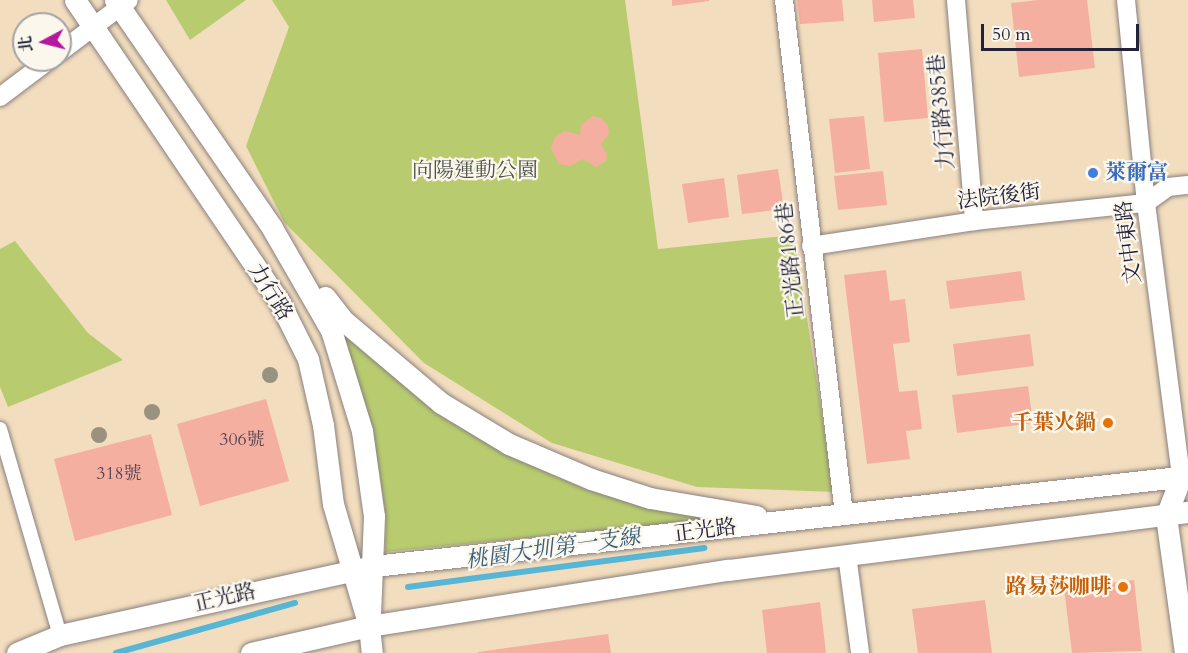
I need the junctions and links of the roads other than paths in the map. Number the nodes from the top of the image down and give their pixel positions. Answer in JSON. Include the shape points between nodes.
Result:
{"nodes":[{"id":1,"x":75,"y":0,"type":"edge"},
{"id":2,"x":784,"y":0,"type":"edge"},
{"id":3,"x":956,"y":0,"type":"edge"},
{"id":4,"x":1126,"y":0,"type":"edge"},
{"id":5,"x":121,"y":3,"type":"edge"},
{"id":6,"x":93,"y":27,"type":"junction"},
{"id":7,"x":72,"y":43,"type":"edge"},
{"id":8,"x":33,"y":72,"type":"edge"},
{"id":9,"x":0,"y":97,"type":"edge"},
{"id":10,"x":1188,"y":185,"type":"edge"},
{"id":11,"x":1146,"y":203,"type":"junction"},
{"id":12,"x":974,"y":221,"type":"junction"},
{"id":13,"x":272,"y":228,"type":"junction"},
{"id":14,"x":811,"y":246,"type":"junction"},
{"id":15,"x":0,"y":429,"type":"edge"},
{"id":16,"x":1186,"y":480,"type":"edge"},
{"id":17,"x":1188,"y":512,"type":"edge"},
{"id":18,"x":844,"y":515,"type":"junction"},
{"id":19,"x":1166,"y":516,"type":"junction"},
{"id":20,"x":796,"y":520,"type":"junction"},
{"id":21,"x":847,"y":555,"type":"junction"},
{"id":22,"x":374,"y":566,"type":"junction"},
{"id":23,"x":351,"y":569,"type":"junction"},
{"id":24,"x":369,"y":626,"type":"junction"},
{"id":25,"x":60,"y":635,"type":"junction"},
{"id":26,"x":16,"y":653,"type":"edge"},
{"id":27,"x":251,"y":653,"type":"edge"},
{"id":28,"x":372,"y":653,"type":"edge"},
{"id":29,"x":860,"y":653,"type":"edge"},
{"id":30,"x":1185,"y":653,"type":"edge"}],
"edges":[{"from":1,"to":6,"type":"street","name":"力行路"},
{"from":2,"to":14,"type":"street","name":"正光路186巷"},
{"from":3,"to":12,"type":"street","name":"力行路385巷"},
{"from":4,"to":11,"type":"street","name":"文中東路"},
{"from":5,"to":6,"type":"street"},
{"from":5,"to":13,"type":"street","name":"力行路"},
{"from":6,"to":7,"type":"street"},
{"from":6,"to":23,"type":"street","name":"力行路","via":[[279,301],[308,359],[323,425],[333,504]]},
{"from":8,"to":9,"type":"street"},
{"from":10,"to":11,"type":"street","name":"法院後街","via":[[1168,188]]},
{"from":11,"to":12,"type":"street","name":"法院後街"},
{"from":11,"to":16,"type":"street","name":"文中東路"},
{"from":12,"to":14,"type":"street","name":"法院後街"},
{"from":13,"to":20,"type":"street","via":[[344,321],[441,403],[509,444],[591,479],[650,498],[717,513]]},
{"from":13,"to":22,"type":"street","name":"力行路","via":[[331,330],[362,430],[374,516]]},
{"from":14,"to":18,"type":"street","name":"正光路186巷"},
{"from":15,"to":25,"type":"street"},
{"from":16,"to":18,"type":"street","name":"正光路"},
{"from":16,"to":19,"type":"street"},
{"from":17,"to":19,"type":"street","name":"正光路"},
{"from":18,"to":20,"type":"street","name":"正光路"},
{"from":19,"to":21,"type":"street","name":"正光路"},
{"from":19,"to":30,"type":"street"},
{"from":20,"to":22,"type":"street","name":"正光路"},
{"from":21,"to":24,"type":"street","name":"正光路"},
{"from":21,"to":29,"type":"street"},
{"from":22,"to":23,"type":"street","name":"正光路"},
{"from":22,"to":24,"type":"street","name":"力行路"},
{"from":23,"to":24,"type":"street","name":"力行路"},
{"from":23,"to":25,"type":"street","name":"正光路"},
{"from":24,"to":27,"type":"street","name":"正光路"},
{"from":24,"to":28,"type":"street","name":"力行路"},
{"from":25,"to":26,"type":"street","name":"正光路"}]}
